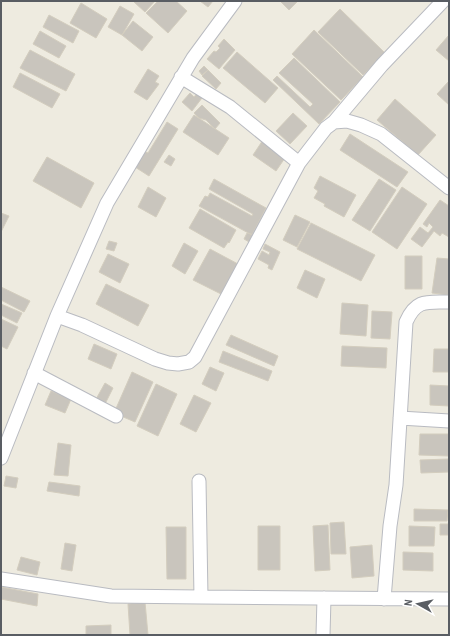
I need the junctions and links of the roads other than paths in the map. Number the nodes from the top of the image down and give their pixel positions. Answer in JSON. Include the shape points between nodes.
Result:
{"nodes":[{"id":1,"x":235,"y":1,"type":"edge"},
{"id":2,"x":443,"y":1,"type":"edge"},
{"id":3,"x":182,"y":77,"type":"junction"},
{"id":4,"x":334,"y":122,"type":"junction"},
{"id":5,"x":299,"y":163,"type":"junction"},
{"id":6,"x":449,"y":188,"type":"edge"},
{"id":7,"x":449,"y":302,"type":"edge"},
{"id":8,"x":57,"y":316,"type":"junction"},
{"id":9,"x":34,"y":373,"type":"junction"},
{"id":10,"x":116,"y":416,"type":"dead end"},
{"id":11,"x":400,"y":418,"type":"junction"},
{"id":12,"x":449,"y":421,"type":"edge"},
{"id":13,"x":1,"y":458,"type":"edge"},
{"id":14,"x":199,"y":481,"type":"dead end"},
{"id":15,"x":1,"y":579,"type":"edge"},
{"id":16,"x":201,"y":597,"type":"junction"},
{"id":17,"x":324,"y":598,"type":"junction"},
{"id":18,"x":384,"y":599,"type":"junction"},
{"id":19,"x":449,"y":599,"type":"edge"},
{"id":20,"x":323,"y":635,"type":"edge"}],
"edges":[{"from":1,"to":3,"type":"street"},
{"from":2,"to":4,"type":"street","via":[[382,65]]},
{"from":3,"to":5,"type":"street","via":[[230,107]]},
{"from":3,"to":8,"type":"street","via":[[106,203]]},
{"from":4,"to":5,"type":"street","via":[[326,128]]},
{"from":4,"to":6,"type":"street","via":[[347,121],[381,134]]},
{"from":5,"to":8,"type":"street","via":[[211,329],[195,357],[189,362],[178,364],[155,359]]},
{"from":7,"to":11,"type":"street","via":[[425,302],[410,313],[406,322]]},
{"from":8,"to":9,"type":"street"},
{"from":9,"to":10,"type":"street"},
{"from":9,"to":13,"type":"street"},
{"from":11,"to":12,"type":"street"},
{"from":11,"to":18,"type":"street"},
{"from":14,"to":16,"type":"street"},
{"from":15,"to":16,"type":"street","via":[[110,596]]},
{"from":16,"to":17,"type":"street"},
{"from":17,"to":18,"type":"street"},
{"from":17,"to":20,"type":"street"},
{"from":18,"to":19,"type":"street"}]}
